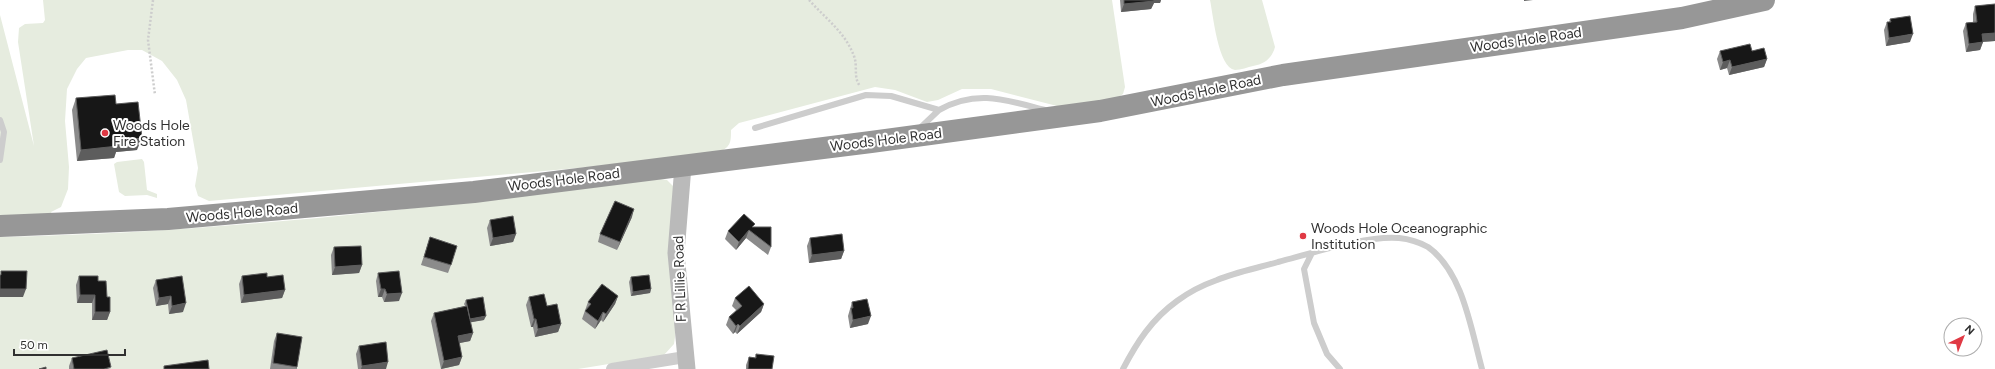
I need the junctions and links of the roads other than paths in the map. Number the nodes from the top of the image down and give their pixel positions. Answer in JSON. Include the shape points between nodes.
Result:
{"nodes":[{"id":1,"x":1764,"y":0,"type":"edge"},
{"id":2,"x":939,"y":110,"type":"junction"},
{"id":3,"x":1068,"y":116,"type":"junction"},
{"id":4,"x":0,"y":120,"type":"edge"},
{"id":5,"x":755,"y":128,"type":"dead end"},
{"id":6,"x":912,"y":136,"type":"junction"},
{"id":7,"x":0,"y":160,"type":"edge"},
{"id":8,"x":683,"y":166,"type":"junction"},
{"id":9,"x":0,"y":226,"type":"edge"},
{"id":10,"x":1312,"y":253,"type":"junction"},
{"id":11,"x":686,"y":363,"type":"edge"},
{"id":12,"x":612,"y":369,"type":"edge"},
{"id":13,"x":1123,"y":369,"type":"edge"},
{"id":14,"x":1340,"y":369,"type":"edge"},
{"id":15,"x":1482,"y":369,"type":"edge"}],
"edges":[{"from":1,"to":3,"type":"highway","name":"Woods Hole Road","via":[[1682,18],[1283,75]]},
{"from":2,"to":3,"type":"lane","via":[[970,99],[996,97]]},
{"from":2,"to":5,"type":"lane","via":[[891,96],[866,95]]},
{"from":2,"to":6,"type":"lane"},
{"from":3,"to":6,"type":"highway","name":"Woods Hole Road"},
{"from":4,"to":7,"type":"lane","via":[[4,132]]},
{"from":6,"to":8,"type":"highway","name":"Woods Hole Road"},
{"from":8,"to":9,"type":"highway","name":"Woods Hole Road","via":[[474,192],[355,203],[103,223]]},
{"from":8,"to":11,"type":"street","name":"F R Lillie Road","via":[[676,254]]},
{"from":10,"to":13,"type":"lane","via":[[1221,278],[1188,293],[1153,322],[1138,341]]},
{"from":10,"to":14,"type":"lane","via":[[1304,269],[1314,323],[1327,354]]},
{"from":10,"to":15,"type":"lane","via":[[1389,238],[1407,239],[1428,248],[1444,262],[1456,282]]},
{"from":11,"to":12,"type":"street"}]}
